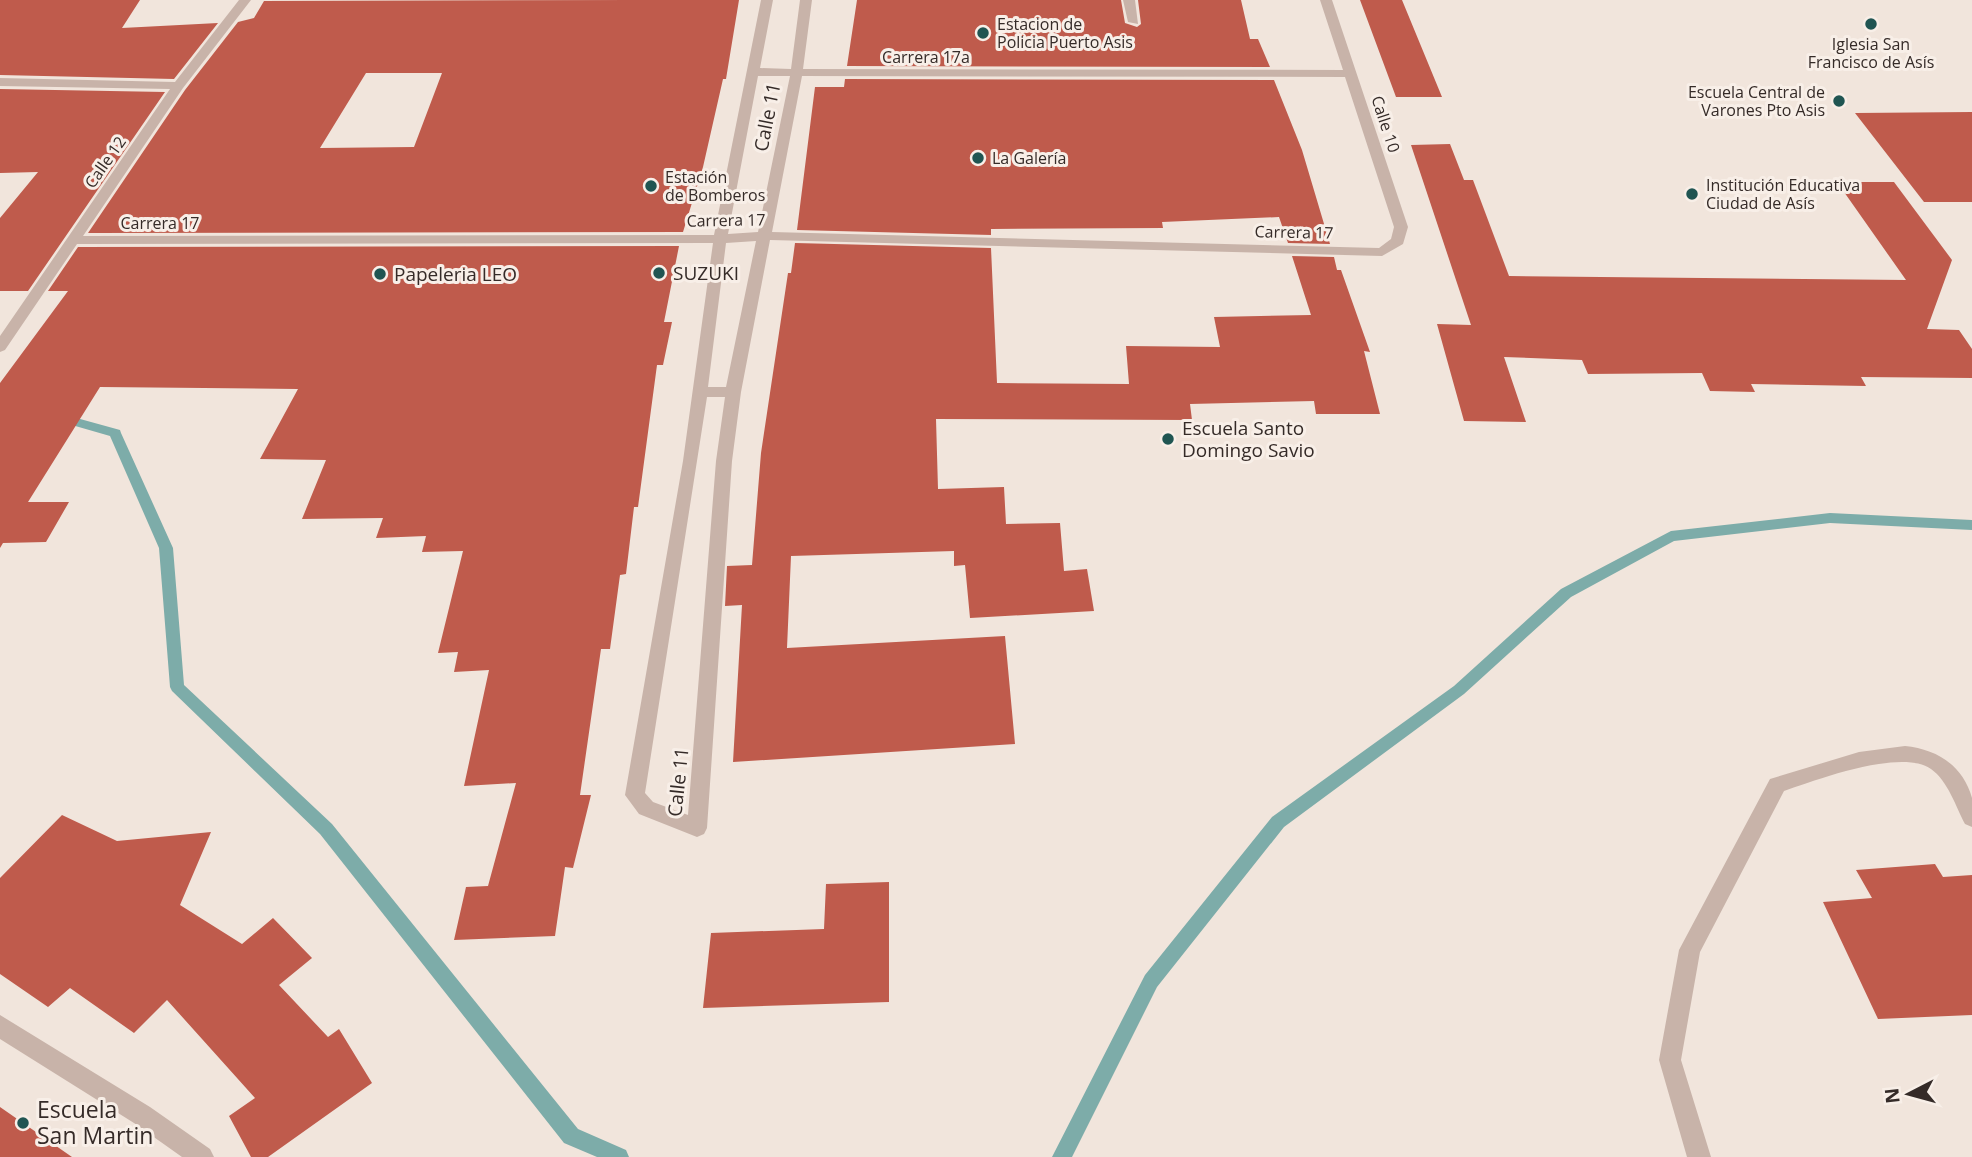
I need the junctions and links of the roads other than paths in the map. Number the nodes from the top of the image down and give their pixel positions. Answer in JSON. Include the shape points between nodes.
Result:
{"nodes":[{"id":1,"x":244,"y":0,"type":"edge"},
{"id":2,"x":767,"y":0,"type":"edge"},
{"id":3,"x":806,"y":0,"type":"edge"},
{"id":4,"x":1129,"y":0,"type":"edge"},
{"id":5,"x":1326,"y":0,"type":"edge"},
{"id":6,"x":1134,"y":22,"type":"dead end"},
{"id":7,"x":753,"y":72,"type":"junction"},
{"id":8,"x":797,"y":72,"type":"junction"},
{"id":9,"x":1352,"y":72,"type":"junction"},
{"id":10,"x":0,"y":82,"type":"edge"},
{"id":11,"x":178,"y":86,"type":"junction"},
{"id":12,"x":765,"y":236,"type":"junction"},
{"id":13,"x":720,"y":239,"type":"junction"},
{"id":14,"x":72,"y":240,"type":"junction"},
{"id":15,"x":1382,"y":252,"type":"joint"},
{"id":16,"x":0,"y":347,"type":"edge"},
{"id":17,"x":733,"y":391,"type":"junction"},
{"id":18,"x":700,"y":392,"type":"junction"},
{"id":19,"x":691,"y":461,"type":"junction"},
{"id":20,"x":724,"y":461,"type":"junction"},
{"id":21,"x":1972,"y":818,"type":"edge"},
{"id":22,"x":0,"y":1026,"type":"edge"},
{"id":23,"x":202,"y":1157,"type":"edge"},
{"id":24,"x":1699,"y":1157,"type":"edge"}],
"edges":[{"from":1,"to":11,"type":"street","name":"Calle 12"},
{"from":2,"to":7,"type":"street","name":"Calle 11"},
{"from":3,"to":8,"type":"street","name":"Calle 11"},
{"from":4,"to":6,"type":"street"},
{"from":5,"to":9,"type":"street","name":"Calle 10"},
{"from":7,"to":8,"type":"street","name":"Carrera 17a"},
{"from":7,"to":13,"type":"street","name":"Calle 11"},
{"from":8,"to":9,"type":"street","name":"Carrera 17a"},
{"from":8,"to":12,"type":"street","name":"Calle 11"},
{"from":9,"to":15,"type":"street","name":"Calle 10","via":[[1401,227],[1398,241]]},
{"from":10,"to":11,"type":"street"},
{"from":11,"to":14,"type":"street","name":"Calle 12"},
{"from":12,"to":13,"type":"street","name":"Carrera 17"},
{"from":12,"to":15,"type":"street","name":"Carrera 17"},
{"from":12,"to":17,"type":"street","name":"Calle 11"},
{"from":13,"to":14,"type":"street","name":"Carrera 17"},
{"from":13,"to":18,"type":"street","name":"Calle 11"},
{"from":14,"to":16,"type":"street","name":"Calle 12"},
{"from":17,"to":18,"type":"street"},
{"from":17,"to":20,"type":"street","name":"Calle 11"},
{"from":18,"to":19,"type":"street","name":"Calle 11"},
{"from":19,"to":20,"type":"street"},
{"from":19,"to":20,"type":"street","name":"Calle 11","via":[[635,795],[646,808],[697,828]]},
{"from":21,"to":24,"type":"street","via":[[1943,767],[1922,755],[1856,759],[1777,785],[1690,950],[1670,1060]]},
{"from":22,"to":23,"type":"street"}]}
